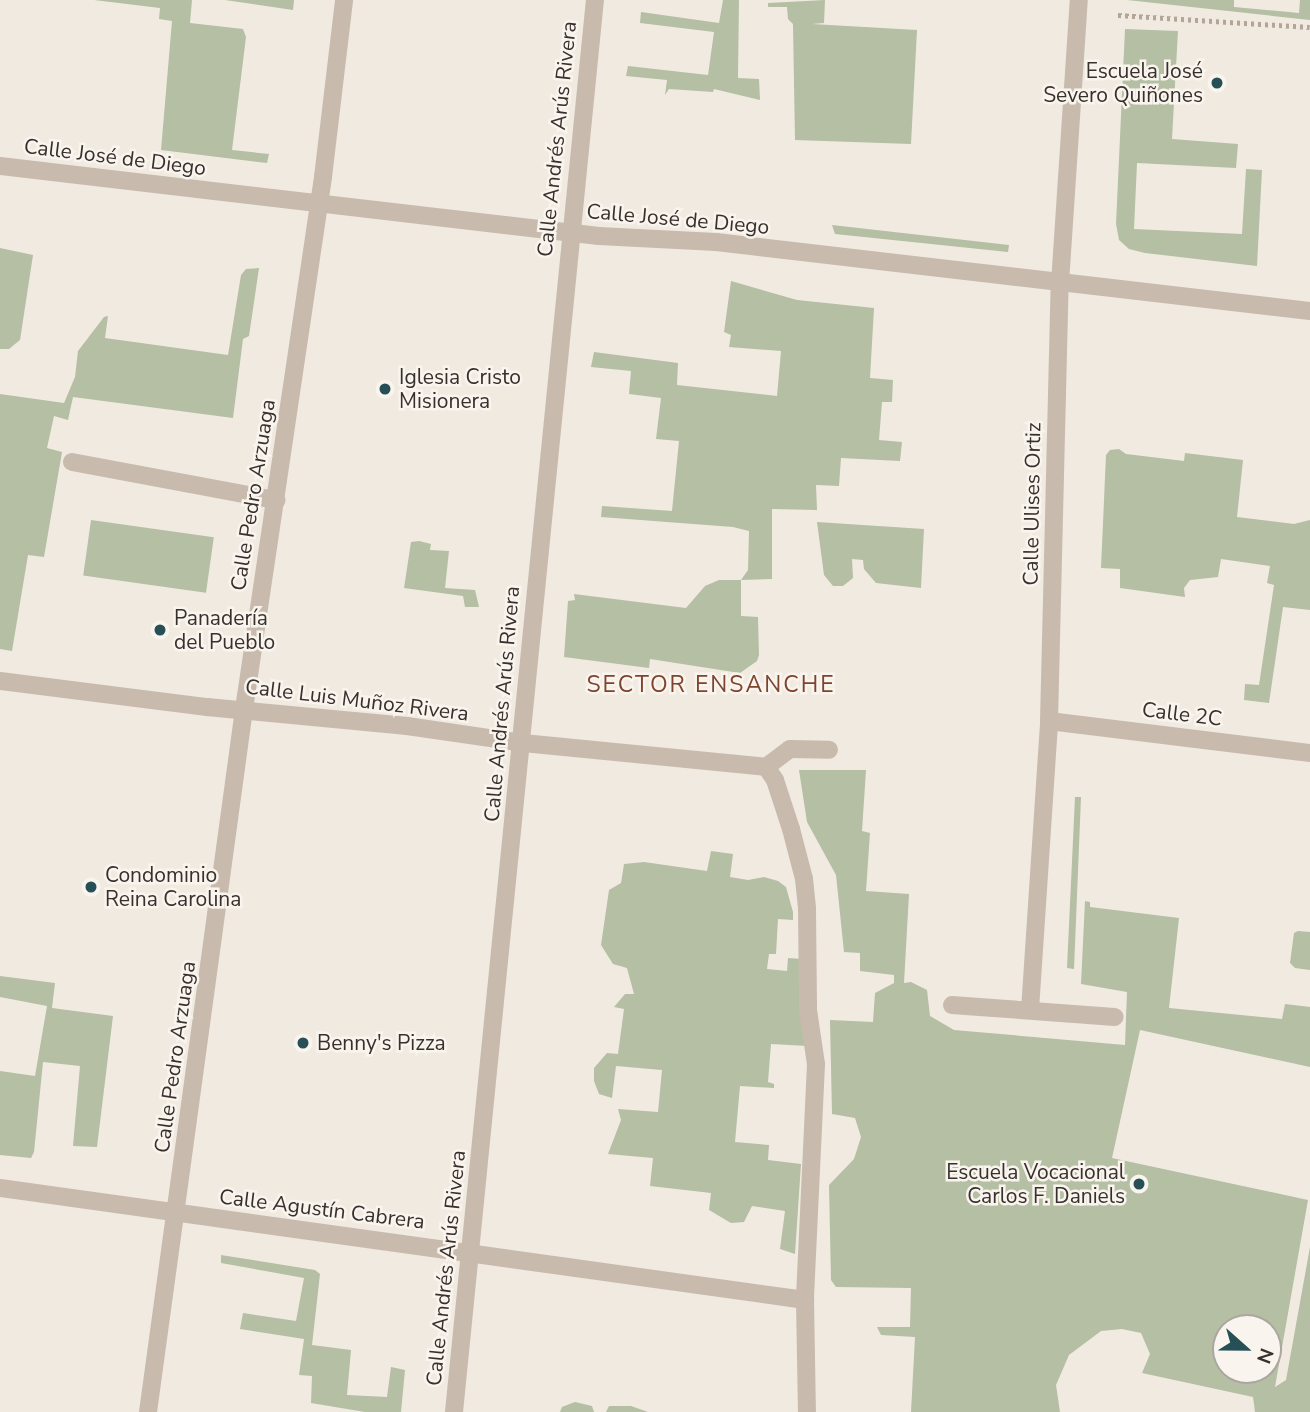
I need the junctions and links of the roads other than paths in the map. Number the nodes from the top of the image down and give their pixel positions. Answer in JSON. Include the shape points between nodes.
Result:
{"nodes":[{"id":1,"x":344,"y":0,"type":"edge"},
{"id":2,"x":595,"y":0,"type":"edge"},
{"id":3,"x":1079,"y":0,"type":"edge"},
{"id":4,"x":0,"y":166,"type":"edge"},
{"id":5,"x":319,"y":203,"type":"junction"},
{"id":6,"x":571,"y":233,"type":"junction"},
{"id":7,"x":1060,"y":283,"type":"junction"},
{"id":8,"x":1310,"y":312,"type":"edge"},
{"id":9,"x":72,"y":462,"type":"dead end"},
{"id":10,"x":276,"y":499,"type":"junction"},
{"id":11,"x":0,"y":681,"type":"edge"},
{"id":12,"x":244,"y":709,"type":"junction"},
{"id":13,"x":1049,"y":721,"type":"junction"},
{"id":14,"x":523,"y":743,"type":"junction"},
{"id":15,"x":828,"y":750,"type":"dead end"},
{"id":16,"x":1310,"y":752,"type":"edge"},
{"id":17,"x":766,"y":767,"type":"junction"},
{"id":18,"x":952,"y":1005,"type":"dead end"},
{"id":19,"x":1030,"y":1010,"type":"junction"},
{"id":20,"x":1115,"y":1017,"type":"dead end"},
{"id":21,"x":0,"y":1188,"type":"edge"},
{"id":22,"x":177,"y":1214,"type":"junction"},
{"id":23,"x":470,"y":1253,"type":"junction"},
{"id":24,"x":805,"y":1300,"type":"junction"},
{"id":25,"x":148,"y":1412,"type":"edge"},
{"id":26,"x":454,"y":1412,"type":"edge"},
{"id":27,"x":807,"y":1412,"type":"edge"}],
"edges":[{"from":1,"to":5,"type":"street","name":"Calle Pedro Arzuaga"},
{"from":2,"to":6,"type":"street","name":"Calle Andrés Arús Rivera"},
{"from":3,"to":7,"type":"street","name":"Calle Ulises Ortiz"},
{"from":4,"to":5,"type":"street","name":"Calle José de Diego"},
{"from":5,"to":6,"type":"street","name":"Calle José de Diego"},
{"from":5,"to":10,"type":"street","name":"Calle Pedro Arzuaga"},
{"from":6,"to":7,"type":"street","name":"Calle José de Diego","via":[[716,242]]},
{"from":6,"to":14,"type":"street","name":"Calle Andrés Arús Rivera"},
{"from":7,"to":8,"type":"street","name":"Calle José de Diego"},
{"from":7,"to":13,"type":"street","name":"Calle Ulises Ortiz"},
{"from":9,"to":10,"type":"street"},
{"from":10,"to":12,"type":"street","name":"Calle Pedro Arzuaga"},
{"from":11,"to":12,"type":"street","name":"Calle Luis Muñoz Rivera"},
{"from":12,"to":14,"type":"street","name":"Calle Luis Muñoz Rivera"},
{"from":12,"to":22,"type":"street","name":"Calle Pedro Arzuaga"},
{"from":13,"to":16,"type":"street","name":"Calle 2C"},
{"from":13,"to":19,"type":"street","name":"Calle Ulises Ortiz"},
{"from":14,"to":17,"type":"street","name":"Calle Luis Muñoz Rivera"},
{"from":14,"to":23,"type":"street","name":"Calle Andrés Arús Rivera"},
{"from":15,"to":17,"type":"street","via":[[790,749]]},
{"from":17,"to":24,"type":"street","via":[[792,829],[807,909],[808,1010],[816,1063]]},
{"from":18,"to":19,"type":"street"},
{"from":19,"to":20,"type":"street"},
{"from":21,"to":22,"type":"street","name":"Calle Agustín Cabrera"},
{"from":22,"to":23,"type":"street","name":"Calle Agustín Cabrera"},
{"from":22,"to":25,"type":"street","name":"Calle Pedro Arzuaga"},
{"from":23,"to":24,"type":"street","name":"Calle Agustín Cabrera"},
{"from":23,"to":26,"type":"street","name":"Calle Andrés Arús Rivera"},
{"from":24,"to":27,"type":"street"}]}
